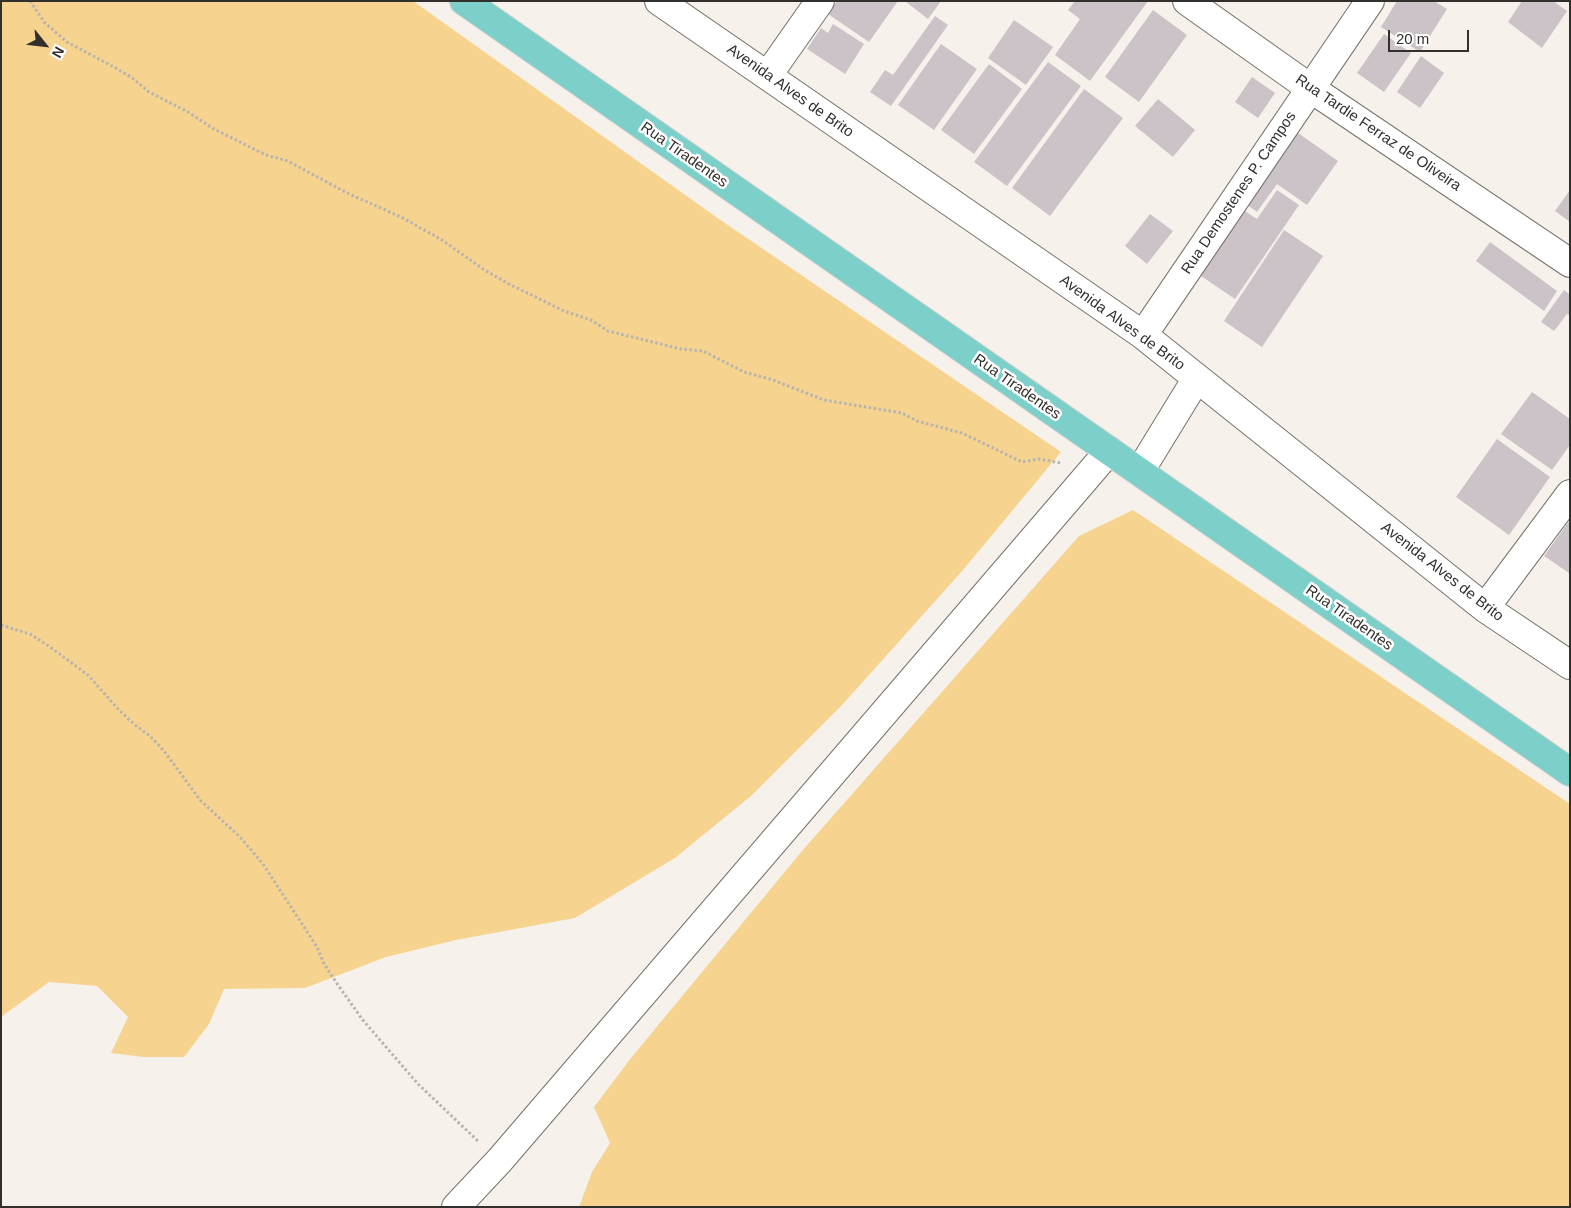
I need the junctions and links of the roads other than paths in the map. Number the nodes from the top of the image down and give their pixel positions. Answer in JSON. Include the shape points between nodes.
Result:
{"nodes":[{"id":1,"x":464,"y":1,"type":"edge"},
{"id":2,"x":659,"y":1,"type":"edge"},
{"id":3,"x":820,"y":1,"type":"edge"},
{"id":4,"x":1187,"y":1,"type":"edge"},
{"id":5,"x":1370,"y":1,"type":"edge"},
{"id":6,"x":768,"y":75,"type":"junction"},
{"id":7,"x":1310,"y":88,"type":"junction"},
{"id":8,"x":1570,"y":263,"type":"edge"},
{"id":9,"x":1142,"y":335,"type":"junction"},
{"id":10,"x":1197,"y":378,"type":"junction"},
{"id":11,"x":1109,"y":450,"type":"junction"},
{"id":12,"x":1140,"y":471,"type":"junction"},
{"id":13,"x":1570,"y":494,"type":"edge"},
{"id":14,"x":1485,"y":608,"type":"junction"},
{"id":15,"x":1570,"y":665,"type":"edge"},
{"id":16,"x":1570,"y":772,"type":"edge"},
{"id":17,"x":456,"y":1207,"type":"edge"}],
"edges":[{"from":1,"to":11,"type":"main road","name":"Rua Tiradentes"},
{"from":2,"to":6,"type":"street","name":"Avenida Alves de Brito"},
{"from":3,"to":6,"type":"street"},
{"from":4,"to":7,"type":"street","name":"Rua Tardie Ferraz de Oliveira"},
{"from":5,"to":7,"type":"street","name":"Rua Demostenes P. Campos"},
{"from":6,"to":9,"type":"street","name":"Avenida Alves de Brito"},
{"from":7,"to":8,"type":"street","name":"Rua Tardie Ferraz de Oliveira"},
{"from":7,"to":9,"type":"street","name":"Rua Demostenes P. Campos"},
{"from":9,"to":10,"type":"street","name":"Avenida Alves de Brito"},
{"from":10,"to":12,"type":"street"},
{"from":10,"to":14,"type":"street","name":"Avenida Alves de Brito"},
{"from":11,"to":12,"type":"main road","name":"Rua Tiradentes"},
{"from":11,"to":17,"type":"street","via":[[500,1160]]},
{"from":12,"to":16,"type":"main road","name":"Rua Tiradentes"},
{"from":13,"to":14,"type":"street"},
{"from":14,"to":15,"type":"street","name":"Avenida Alves de Brito"}]}
